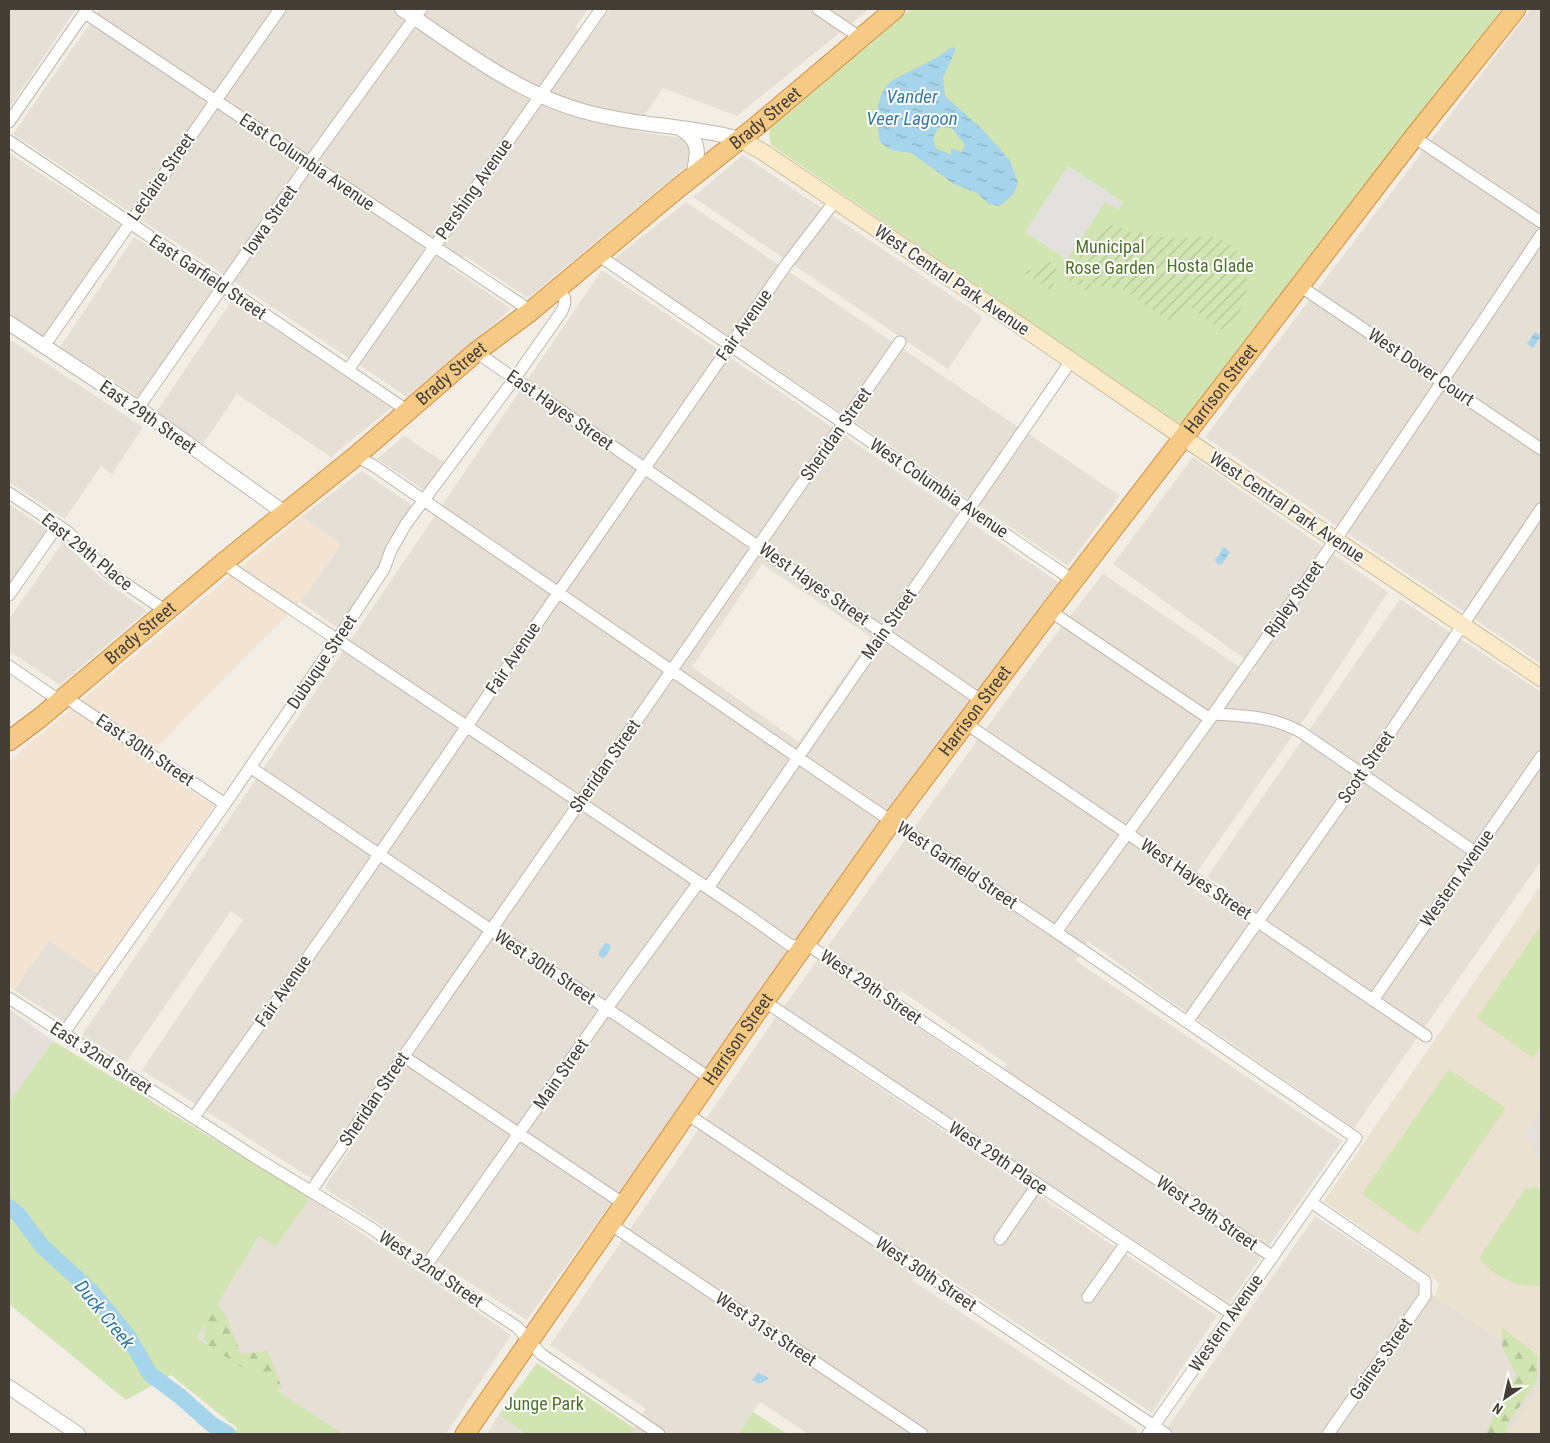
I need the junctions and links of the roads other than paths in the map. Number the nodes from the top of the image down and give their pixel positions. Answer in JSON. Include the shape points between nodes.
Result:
{"nodes":[{"id":1,"x":280,"y":9,"type":"edge"},
{"id":2,"x":402,"y":9,"type":"edge"},
{"id":3,"x":601,"y":9,"type":"edge"},
{"id":4,"x":818,"y":9,"type":"edge"},
{"id":5,"x":895,"y":9,"type":"edge"},
{"id":6,"x":1516,"y":9,"type":"edge"},
{"id":7,"x":86,"y":11,"type":"edge"},
{"id":8,"x":418,"y":13,"type":"edge"},
{"id":9,"x":861,"y":38,"type":"junction"},
{"id":10,"x":540,"y":96,"type":"junction"},
{"id":11,"x":215,"y":100,"type":"junction"},
{"id":12,"x":9,"y":122,"type":"edge"},
{"id":13,"x":676,"y":127,"type":"junction"},
{"id":14,"x":1414,"y":137,"type":"junction"},
{"id":15,"x":740,"y":139,"type":"junction"},
{"id":16,"x":9,"y":141,"type":"edge"},
{"id":17,"x":309,"y":163,"type":"junction"},
{"id":18,"x":693,"y":176,"type":"junction"},
{"id":19,"x":835,"y":201,"type":"junction"},
{"id":20,"x":1541,"y":222,"type":"edge"},
{"id":21,"x":129,"y":224,"type":"junction"},
{"id":22,"x":1541,"y":235,"type":"edge"},
{"id":23,"x":434,"y":246,"type":"junction"},
{"id":24,"x":598,"y":255,"type":"junction"},
{"id":25,"x":1300,"y":286,"type":"junction"},
{"id":26,"x":223,"y":287,"type":"junction"},
{"id":27,"x":558,"y":288,"type":"junction"},
{"id":28,"x":530,"y":311,"type":"junction"},
{"id":29,"x":9,"y":323,"type":"edge"},
{"id":30,"x":900,"y":342,"type":"dead end"},
{"id":31,"x":730,"y":345,"type":"junction"},
{"id":32,"x":44,"y":346,"type":"junction"},
{"id":33,"x":476,"y":352,"type":"junction"},
{"id":34,"x":1071,"y":361,"type":"junction"},
{"id":35,"x":348,"y":370,"type":"junction"},
{"id":36,"x":515,"y":378,"type":"junction"},
{"id":37,"x":1444,"y":382,"type":"junction"},
{"id":38,"x":138,"y":408,"type":"junction"},
{"id":39,"x":408,"y":411,"type":"junction"},
{"id":40,"x":843,"y":423,"type":"junction"},
{"id":41,"x":1184,"y":438,"type":"junction"},
{"id":42,"x":1541,"y":449,"type":"edge"},
{"id":43,"x":356,"y":456,"type":"junction"},
{"id":44,"x":645,"y":468,"type":"junction"},
{"id":45,"x":9,"y":493,"type":"edge"},
{"id":46,"x":424,"y":500,"type":"junction"},
{"id":47,"x":969,"y":509,"type":"junction"},
{"id":48,"x":1541,"y":509,"type":"edge"},
{"id":49,"x":286,"y":514,"type":"junction"},
{"id":50,"x":58,"y":525,"type":"junction"},
{"id":51,"x":1336,"y":539,"type":"junction"},
{"id":52,"x":758,"y":546,"type":"junction"},
{"id":53,"x":223,"y":564,"type":"junction"},
{"id":54,"x":1074,"y":581,"type":"junction"},
{"id":55,"x":558,"y":592,"type":"junction"},
{"id":56,"x":9,"y":595,"type":"edge"},
{"id":57,"x":166,"y":611,"type":"junction"},
{"id":58,"x":1050,"y":611,"type":"junction"},
{"id":59,"x":1464,"y":625,"type":"junction"},
{"id":60,"x":884,"y":632,"type":"junction"},
{"id":61,"x":337,"y":640,"type":"junction"},
{"id":62,"x":9,"y":666,"type":"edge"},
{"id":63,"x":671,"y":670,"type":"junction"},
{"id":64,"x":1541,"y":678,"type":"edge"},
{"id":65,"x":62,"y":699,"type":"junction"},
{"id":66,"x":982,"y":701,"type":"junction"},
{"id":67,"x":1211,"y":717,"type":"junction"},
{"id":68,"x":966,"y":723,"type":"junction"},
{"id":69,"x":466,"y":726,"type":"junction"},
{"id":70,"x":9,"y":741,"type":"edge"},
{"id":71,"x":797,"y":757,"type":"junction"},
{"id":72,"x":1541,"y":757,"type":"edge"},
{"id":73,"x":250,"y":767,"type":"junction"},
{"id":74,"x":1362,"y":774,"type":"junction"},
{"id":75,"x":580,"y":802,"type":"junction"},
{"id":76,"x":225,"y":804,"type":"junction"},
{"id":77,"x":892,"y":821,"type":"junction"},
{"id":78,"x":1128,"y":832,"type":"junction"},
{"id":79,"x":1475,"y":852,"type":"junction"},
{"id":80,"x":379,"y":854,"type":"junction"},
{"id":81,"x":703,"y":885,"type":"junction"},
{"id":82,"x":1258,"y":922,"type":"junction"},
{"id":83,"x":490,"y":930,"type":"junction"},
{"id":84,"x":1056,"y":932,"type":"junction"},
{"id":85,"x":804,"y":946,"type":"junction"},
{"id":86,"x":9,"y":998,"type":"edge"},
{"id":87,"x":1373,"y":1000,"type":"junction"},
{"id":88,"x":764,"y":1001,"type":"junction"},
{"id":89,"x":607,"y":1008,"type":"junction"},
{"id":90,"x":1188,"y":1022,"type":"junction"},
{"id":91,"x":63,"y":1034,"type":"junction"},
{"id":92,"x":1426,"y":1036,"type":"dead end"},
{"id":93,"x":403,"y":1056,"type":"junction"},
{"id":94,"x":711,"y":1079,"type":"junction"},
{"id":95,"x":687,"y":1114,"type":"junction"},
{"id":96,"x":194,"y":1117,"type":"junction"},
{"id":97,"x":519,"y":1134,"type":"junction"},
{"id":98,"x":1356,"y":1138,"type":"joint"},
{"id":99,"x":1038,"y":1185,"type":"junction"},
{"id":100,"x":311,"y":1191,"type":"junction"},
{"id":101,"x":1311,"y":1202,"type":"junction"},
{"id":102,"x":624,"y":1204,"type":"junction"},
{"id":103,"x":610,"y":1224,"type":"junction"},
{"id":104,"x":1000,"y":1239,"type":"dead end"},
{"id":105,"x":1126,"y":1243,"type":"junction"},
{"id":106,"x":1273,"y":1257,"type":"junction"},
{"id":107,"x":425,"y":1267,"type":"junction"},
{"id":108,"x":1088,"y":1297,"type":"dead end"},
{"id":109,"x":1232,"y":1314,"type":"junction"},
{"id":110,"x":529,"y":1341,"type":"junction"},
{"id":111,"x":10,"y":1389,"type":"edge"},
{"id":112,"x":1151,"y":1430,"type":"edge"},
{"id":113,"x":78,"y":1434,"type":"edge"},
{"id":114,"x":465,"y":1434,"type":"edge"},
{"id":115,"x":659,"y":1434,"type":"edge"},
{"id":116,"x":922,"y":1434,"type":"edge"},
{"id":117,"x":1166,"y":1434,"type":"edge"},
{"id":118,"x":1328,"y":1434,"type":"edge"}],
"edges":[{"from":1,"to":11,"type":"street","name":"Leclaire Street"},
{"from":2,"to":8,"type":"street"},
{"from":3,"to":10,"type":"street","name":"Pershing Avenue"},
{"from":4,"to":9,"type":"street"},
{"from":5,"to":9,"type":"highway","name":"Brady Street"},
{"from":6,"to":14,"type":"highway","name":"Harrison Street"},
{"from":7,"to":11,"type":"street","name":"East Columbia Avenue"},
{"from":7,"to":12,"type":"street"},
{"from":8,"to":10,"type":"street","via":[[476,59]]},
{"from":8,"to":17,"type":"street","name":"Iowa Street"},
{"from":9,"to":15,"type":"highway","name":"Brady Street"},
{"from":10,"to":13,"type":"street","via":[[595,115]]},
{"from":10,"to":23,"type":"street","name":"Pershing Avenue"},
{"from":11,"to":17,"type":"street","name":"East Columbia Avenue"},
{"from":11,"to":21,"type":"street","name":"Leclaire Street"},
{"from":13,"to":15,"type":"street"},
{"from":13,"to":18,"type":"street","via":[[697,146]]},
{"from":14,"to":20,"type":"street"},
{"from":14,"to":25,"type":"highway","name":"Harrison Street"},
{"from":15,"to":18,"type":"highway","name":"Brady Street"},
{"from":15,"to":19,"type":"main road","name":"West Central Park Avenue"},
{"from":16,"to":21,"type":"street","name":"East Garfield Street"},
{"from":17,"to":23,"type":"street","name":"East Columbia Avenue"},
{"from":17,"to":26,"type":"street","name":"Iowa Street"},
{"from":18,"to":24,"type":"highway","name":"Brady Street"},
{"from":19,"to":31,"type":"street","name":"Fair Avenue"},
{"from":19,"to":34,"type":"main road","name":"West Central Park Avenue"},
{"from":21,"to":26,"type":"street","name":"East Garfield Street"},
{"from":21,"to":32,"type":"street","name":"Leclaire Street"},
{"from":22,"to":37,"type":"street","name":"Ripley Street"},
{"from":23,"to":28,"type":"street","name":"East Columbia Avenue"},
{"from":23,"to":35,"type":"street","name":"Pershing Avenue"},
{"from":24,"to":27,"type":"highway","name":"Brady Street"},
{"from":24,"to":31,"type":"street"},
{"from":25,"to":37,"type":"street","name":"West Dover Court"},
{"from":25,"to":41,"type":"highway","name":"Harrison Street"},
{"from":26,"to":35,"type":"street","name":"East Garfield Street"},
{"from":26,"to":38,"type":"street","name":"Iowa Street"},
{"from":27,"to":28,"type":"highway","name":"Brady Street"},
{"from":27,"to":36,"type":"street","name":"Dubuque Street","via":[[565,296],[564,306]]},
{"from":28,"to":33,"type":"highway","name":"Brady Street"},
{"from":29,"to":32,"type":"street","name":"East 29th Street"},
{"from":30,"to":40,"type":"street","name":"Sheridan Street"},
{"from":31,"to":40,"type":"street","name":"West Columbia Avenue"},
{"from":31,"to":44,"type":"street","name":"Fair Avenue"},
{"from":32,"to":38,"type":"street","name":"East 29th Street"},
{"from":33,"to":36,"type":"street","name":"East Hayes Street"},
{"from":33,"to":39,"type":"highway","name":"Brady Street"},
{"from":34,"to":41,"type":"main road","name":"West Central Park Avenue"},
{"from":34,"to":47,"type":"street","name":"Main Street"},
{"from":35,"to":39,"type":"street","name":"East Garfield Street"},
{"from":36,"to":44,"type":"street","name":"East Hayes Street"},
{"from":36,"to":46,"type":"street","name":"Dubuque Street"},
{"from":37,"to":42,"type":"street","name":"West Dover Court"},
{"from":37,"to":51,"type":"street","name":"Ripley Street"},
{"from":38,"to":49,"type":"street","name":"East 29th Street"},
{"from":39,"to":43,"type":"highway","name":"Brady Street"},
{"from":40,"to":47,"type":"street","name":"West Columbia Avenue"},
{"from":40,"to":52,"type":"street","name":"Sheridan Street"},
{"from":41,"to":51,"type":"main road","name":"West Central Park Avenue"},
{"from":41,"to":54,"type":"highway","name":"Harrison Street"},
{"from":43,"to":46,"type":"street"},
{"from":43,"to":49,"type":"highway","name":"Brady Street"},
{"from":44,"to":52,"type":"street","name":"West Hayes Street"},
{"from":44,"to":55,"type":"street","name":"Fair Avenue"},
{"from":45,"to":50,"type":"street","name":"East 29th Place"},
{"from":46,"to":55,"type":"street"},
{"from":46,"to":61,"type":"street","name":"Dubuque Street","via":[[406,524],[384,569]]},
{"from":47,"to":54,"type":"street","name":"West Columbia Avenue"},
{"from":47,"to":60,"type":"street","name":"Main Street"},
{"from":48,"to":59,"type":"street","name":"Scott Street"},
{"from":49,"to":53,"type":"highway","name":"Brady Street"},
{"from":50,"to":56,"type":"street"},
{"from":50,"to":57,"type":"street","name":"East 29th Place","via":[[108,572]]},
{"from":51,"to":59,"type":"main road","name":"West Central Park Avenue"},
{"from":51,"to":67,"type":"street","name":"Ripley Street"},
{"from":52,"to":60,"type":"street","name":"West Hayes Street"},
{"from":52,"to":63,"type":"street","name":"Sheridan Street"},
{"from":53,"to":57,"type":"highway","name":"Brady Street"},
{"from":53,"to":61,"type":"street"},
{"from":54,"to":58,"type":"highway","name":"Harrison Street"},
{"from":55,"to":63,"type":"street","name":"West Garfield Street"},
{"from":55,"to":69,"type":"street","name":"Fair Avenue"},
{"from":57,"to":65,"type":"highway","name":"Brady Street"},
{"from":58,"to":66,"type":"highway","name":"Harrison Street"},
{"from":58,"to":67,"type":"street"},
{"from":59,"to":64,"type":"main road","name":"West Central Park Avenue"},
{"from":59,"to":74,"type":"street","name":"Scott Street"},
{"from":60,"to":66,"type":"street","name":"West Hayes Street"},
{"from":60,"to":71,"type":"street","name":"Main Street"},
{"from":61,"to":69,"type":"street"},
{"from":61,"to":73,"type":"street","name":"Dubuque Street"},
{"from":62,"to":65,"type":"street","name":"East 30th Street"},
{"from":63,"to":71,"type":"street","name":"West Garfield Street"},
{"from":63,"to":75,"type":"street","name":"Sheridan Street"},
{"from":65,"to":70,"type":"highway","name":"Brady Street"},
{"from":65,"to":76,"type":"street","name":"East 30th Street"},
{"from":66,"to":68,"type":"highway","name":"Harrison Street"},
{"from":67,"to":74,"type":"street","via":[[1256,716],[1289,726]]},
{"from":67,"to":78,"type":"street","name":"Ripley Street"},
{"from":68,"to":77,"type":"highway","name":"Harrison Street"},
{"from":68,"to":78,"type":"street","name":"West Hayes Street"},
{"from":69,"to":75,"type":"street","name":"West 29th Street"},
{"from":69,"to":80,"type":"street","name":"Fair Avenue"},
{"from":71,"to":77,"type":"street","name":"West Garfield Street"},
{"from":71,"to":81,"type":"street","name":"Main Street"},
{"from":72,"to":79,"type":"street","name":"Western Avenue"},
{"from":73,"to":76,"type":"street","name":"Dubuque Street"},
{"from":73,"to":80,"type":"street"},
{"from":74,"to":79,"type":"street"},
{"from":74,"to":82,"type":"street","name":"Scott Street"},
{"from":75,"to":81,"type":"street","name":"West 29th Street"},
{"from":75,"to":83,"type":"street","name":"Sheridan Street"},
{"from":76,"to":91,"type":"street","name":"Dubuque Street"},
{"from":77,"to":84,"type":"street","name":"West Garfield Street"},
{"from":77,"to":85,"type":"highway","name":"Harrison Street"},
{"from":78,"to":82,"type":"street","name":"West Hayes Street"},
{"from":78,"to":84,"type":"street","name":"Ripley Street"},
{"from":79,"to":87,"type":"street","name":"Western Avenue"},
{"from":80,"to":83,"type":"street","name":"West 30th Street"},
{"from":80,"to":96,"type":"street","name":"Fair Avenue"},
{"from":81,"to":85,"type":"street","name":"West 29th Street","via":[[790,945]]},
{"from":81,"to":89,"type":"street","name":"Main Street"},
{"from":82,"to":87,"type":"street","name":"West Hayes Street"},
{"from":82,"to":90,"type":"street","name":"Scott Street"},
{"from":83,"to":89,"type":"street","name":"West 30th Street"},
{"from":83,"to":93,"type":"street","name":"Sheridan Street"},
{"from":84,"to":90,"type":"street","name":"West Garfield Street"},
{"from":85,"to":88,"type":"highway","name":"Harrison Street"},
{"from":85,"to":106,"type":"street","name":"West 29th Street","via":[[812,947]]},
{"from":86,"to":91,"type":"street","name":"East 32nd Street"},
{"from":87,"to":92,"type":"street","name":"West Hayes Street"},
{"from":88,"to":94,"type":"highway","name":"Harrison Street"},
{"from":88,"to":99,"type":"street","name":"West 29th Place"},
{"from":89,"to":94,"type":"street","name":"West 30th Street"},
{"from":89,"to":97,"type":"street","name":"Main Street"},
{"from":90,"to":98,"type":"street","name":"West Garfield Street"},
{"from":91,"to":96,"type":"street","name":"East 32nd Street"},
{"from":93,"to":97,"type":"street"},
{"from":93,"to":100,"type":"street","name":"Sheridan Street"},
{"from":94,"to":95,"type":"highway","name":"Harrison Street"},
{"from":95,"to":102,"type":"highway","name":"Harrison Street"},
{"from":95,"to":112,"type":"street","name":"West 30th Street"},
{"from":96,"to":100,"type":"street","name":"West 32nd Street"},
{"from":97,"to":102,"type":"street"},
{"from":97,"to":107,"type":"street","name":"Main Street"},
{"from":98,"to":101,"type":"street","name":"Western Avenue"},
{"from":99,"to":104,"type":"street"},
{"from":99,"to":105,"type":"street","name":"West 29th Place"},
{"from":100,"to":107,"type":"street","name":"West 32nd Street"},
{"from":101,"to":106,"type":"street","name":"Western Avenue"},
{"from":101,"to":118,"type":"street","name":"Gaines Street","via":[[1425,1281],[1425,1296]]},
{"from":102,"to":103,"type":"highway","name":"Harrison Street"},
{"from":103,"to":110,"type":"highway","name":"Harrison Street"},
{"from":103,"to":116,"type":"street","name":"West 31st Street"},
{"from":105,"to":108,"type":"street"},
{"from":105,"to":109,"type":"street","name":"West 29th Place"},
{"from":106,"to":109,"type":"street","name":"Western Avenue"},
{"from":107,"to":110,"type":"street","name":"West 32nd Street","via":[[517,1327]]},
{"from":109,"to":112,"type":"street","name":"Western Avenue"},
{"from":110,"to":114,"type":"highway","name":"Harrison Street"},
{"from":110,"to":115,"type":"street","name":"West 32nd Street","via":[[541,1354]]},
{"from":111,"to":113,"type":"street"},
{"from":112,"to":117,"type":"street","name":"West 30th Street"}]}
